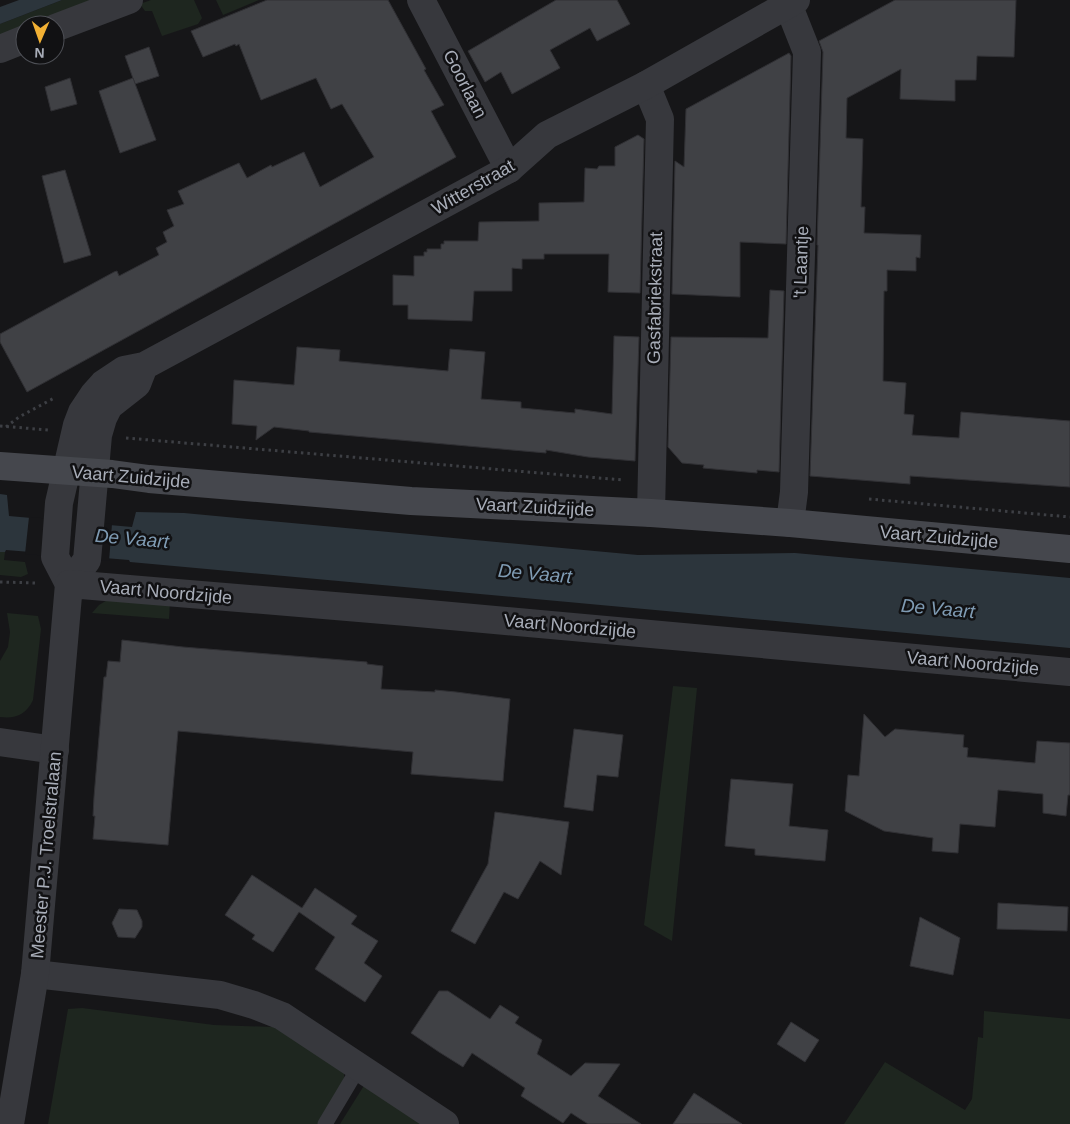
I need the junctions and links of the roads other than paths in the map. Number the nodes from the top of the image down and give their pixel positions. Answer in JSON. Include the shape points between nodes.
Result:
{"nodes":[{"id":1,"x":129,"y":0,"type":"edge"},
{"id":2,"x":421,"y":0,"type":"edge"},
{"id":3,"x":792,"y":2,"type":"edge"},
{"id":4,"x":65,"y":24,"type":"edge"},
{"id":5,"x":15,"y":43,"type":"edge"},
{"id":6,"x":0,"y":49,"type":"edge"},
{"id":7,"x":646,"y":85,"type":"junction"},
{"id":8,"x":509,"y":169,"type":"junction"},
{"id":9,"x":144,"y":366,"type":"junction"},
{"id":10,"x":0,"y":466,"type":"edge"},
{"id":11,"x":66,"y":471,"type":"junction"},
{"id":12,"x":94,"y":474,"type":"junction"},
{"id":13,"x":651,"y":513,"type":"junction"},
{"id":14,"x":790,"y":523,"type":"junction"},
{"id":15,"x":1070,"y":549,"type":"edge"},
{"id":16,"x":56,"y":583,"type":"junction"},
{"id":17,"x":1070,"y":672,"type":"edge"},
{"id":18,"x":0,"y":742,"type":"edge"},
{"id":19,"x":55,"y":750,"type":"junction"},
{"id":20,"x":35,"y":974,"type":"junction"},
{"id":21,"x":359,"y":1067,"type":"junction"},
{"id":22,"x":10,"y":1124,"type":"edge"},
{"id":23,"x":325,"y":1124,"type":"edge"},
{"id":24,"x":445,"y":1124,"type":"edge"}],
"edges":[{"from":1,"to":4,"type":"street"},
{"from":2,"to":8,"type":"street","name":"Goorlaan"},
{"from":3,"to":7,"type":"street","name":"Witterstraat"},
{"from":3,"to":14,"type":"street","name":"'t Laantje","via":[[807,52],[794,492]]},
{"from":5,"to":6,"type":"street"},
{"from":7,"to":8,"type":"street","name":"Witterstraat","via":[[547,135]]},
{"from":7,"to":13,"type":"street","name":"Gasfabriekstraat","via":[[660,120]]},
{"from":8,"to":9,"type":"street","name":"Witterstraat"},
{"from":9,"to":11,"type":"street","name":"Witterstraat","via":[[124,370],[94,394],[77,425]]},
{"from":9,"to":12,"type":"street","via":[[137,384],[109,406],[103,418]]},
{"from":10,"to":11,"type":"main road","name":"Vaart Zuidzijde"},
{"from":11,"to":12,"type":"main road","name":"Vaart Zuidzijde"},
{"from":11,"to":16,"type":"street","via":[[57,519]]},
{"from":12,"to":13,"type":"main road","name":"Vaart Zuidzijde","via":[[411,501]]},
{"from":12,"to":16,"type":"street","via":[[87,560]]},
{"from":13,"to":14,"type":"main road","name":"Vaart Zuidzijde"},
{"from":14,"to":15,"type":"main road","name":"Vaart Zuidzijde"},
{"from":16,"to":17,"type":"street","name":"Vaart Noordzijde"},
{"from":16,"to":19,"type":"street","name":"Meester P.J. Troelstralaan"},
{"from":18,"to":19,"type":"street"},
{"from":19,"to":20,"type":"street","name":"Meester P.J. Troelstralaan"},
{"from":20,"to":21,"type":"street","via":[[220,995],[282,1016]]},
{"from":20,"to":22,"type":"street","name":"Meester P.J. Troelstralaan"},
{"from":21,"to":23,"type":"lane"},
{"from":21,"to":24,"type":"street"}]}
